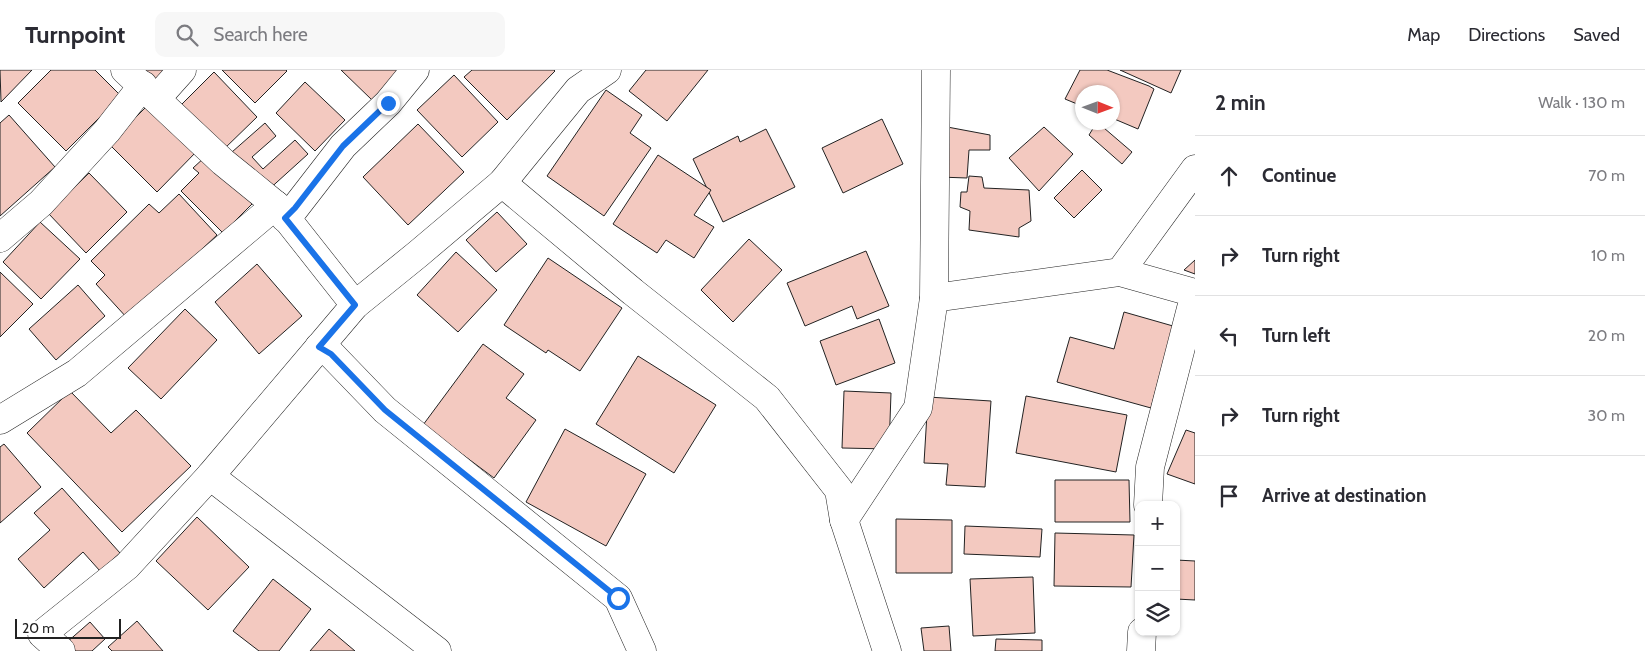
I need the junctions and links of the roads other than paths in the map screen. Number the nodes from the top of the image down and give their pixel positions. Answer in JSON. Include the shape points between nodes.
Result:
{"nodes":[{"id":1,"x":182,"y":70,"type":"edge"},
{"id":2,"x":415,"y":70,"type":"edge"},
{"id":3,"x":607,"y":70,"type":"edge"},
{"id":4,"x":936,"y":70,"type":"edge"},
{"id":5,"x":142,"y":84,"type":"edge"},
{"id":6,"x":1195,"y":169,"type":"edge"},
{"id":7,"x":502,"y":183,"type":"junction"},
{"id":8,"x":280,"y":212,"type":"junction"},
{"id":9,"x":0,"y":238,"type":"edge"},
{"id":10,"x":1120,"y":272,"type":"junction"},
{"id":11,"x":934,"y":298,"type":"junction"},
{"id":12,"x":355,"y":305,"type":"junction"},
{"id":13,"x":319,"y":347,"type":"junction"},
{"id":14,"x":0,"y":420,"type":"edge"},
{"id":15,"x":210,"y":476,"type":"junction"},
{"id":16,"x":1148,"y":501,"type":"edge"},
{"id":17,"x":844,"y":520,"type":"junction"},
{"id":18,"x":1142,"y":636,"type":"edge"},
{"id":19,"x":61,"y":651,"type":"edge"},
{"id":20,"x":437,"y":651,"type":"edge"},
{"id":21,"x":642,"y":651,"type":"edge"},
{"id":22,"x":888,"y":651,"type":"edge"},
{"id":23,"x":1141,"y":651,"type":"edge"}],
"edges":[{"from":1,"to":5,"type":"street"},
{"from":2,"to":8,"type":"street","via":[[388,103],[343,146],[295,208]]},
{"from":3,"to":7,"type":"street","via":[[578,90]]},
{"from":4,"to":11,"type":"street"},
{"from":5,"to":8,"type":"street"},
{"from":5,"to":9,"type":"street","via":[[107,131],[41,203]]},
{"from":6,"to":10,"type":"street"},
{"from":7,"to":12,"type":"street"},
{"from":7,"to":17,"type":"street","via":[[767,398],[839,490]]},
{"from":8,"to":12,"type":"street"},
{"from":8,"to":14,"type":"street","via":[[76,373]]},
{"from":10,"to":11,"type":"street"},
{"from":10,"to":16,"type":"street","via":[[1195,293],[1150,467]]},
{"from":11,"to":17,"type":"street","via":[[918,408]]},
{"from":12,"to":13,"type":"street"},
{"from":13,"to":15,"type":"street"},
{"from":13,"to":21,"type":"street","via":[[331,354],[385,410],[618,598]]},
{"from":15,"to":19,"type":"street","via":[[127,566],[42,634]]},
{"from":15,"to":20,"type":"street"},
{"from":17,"to":22,"type":"street"},
{"from":18,"to":23,"type":"street"}]}
